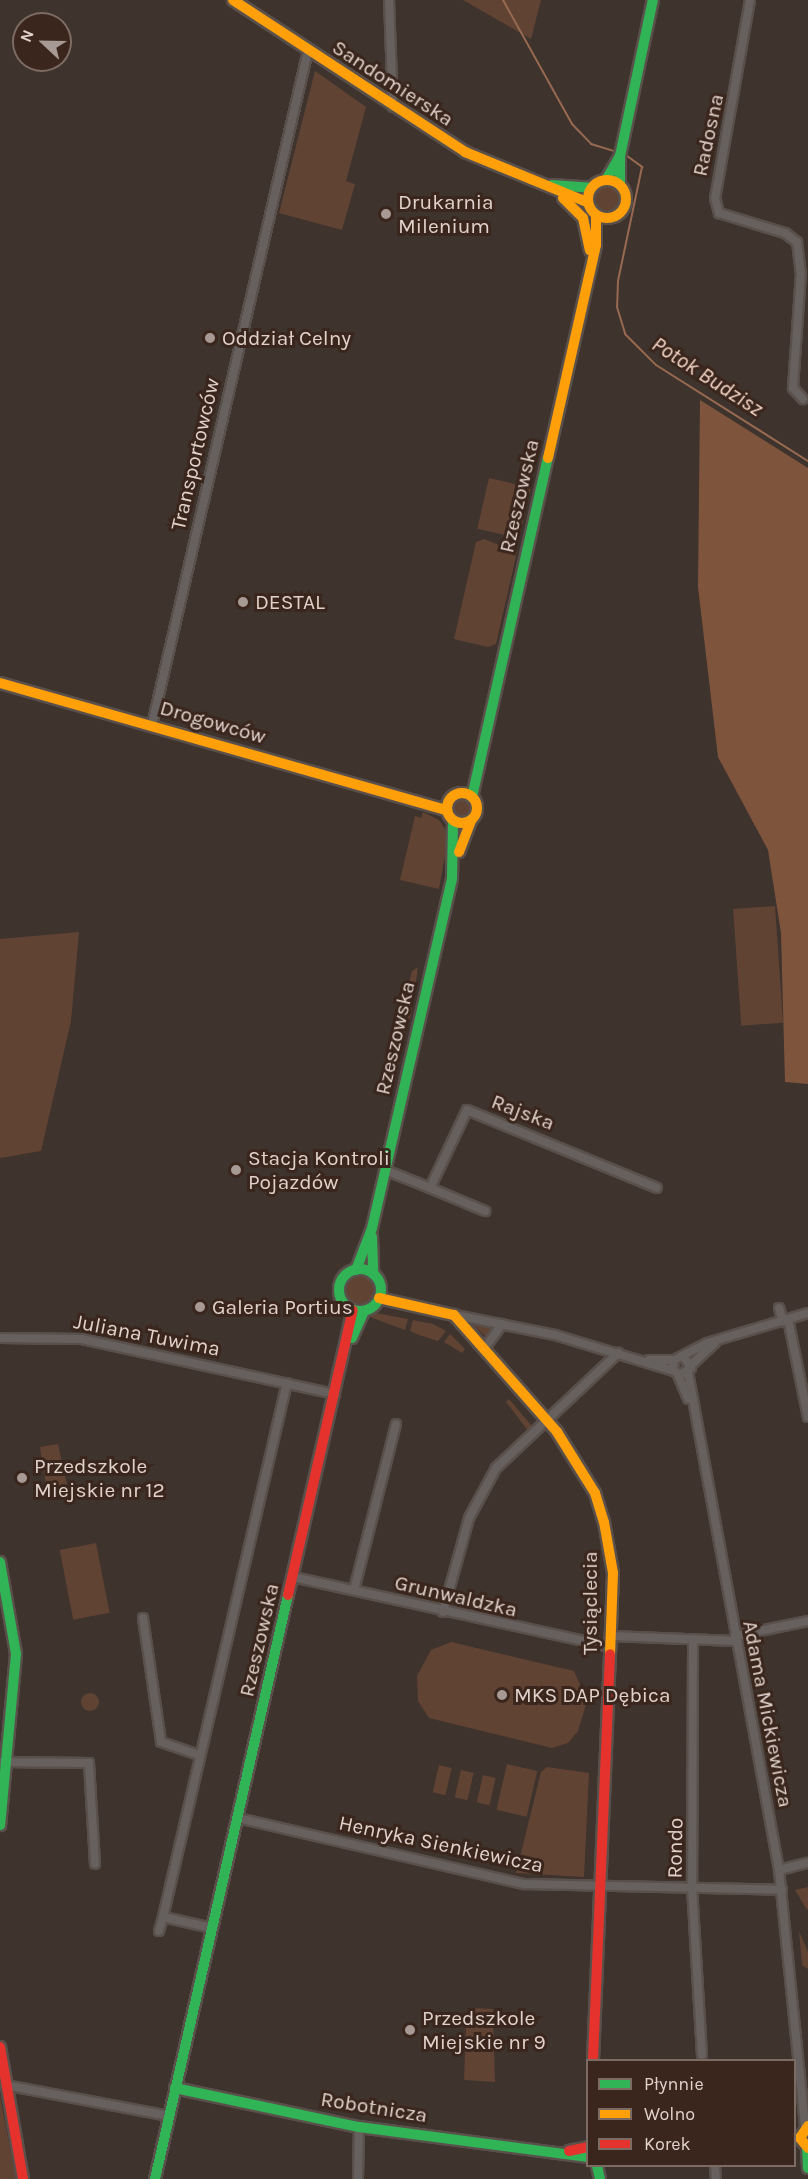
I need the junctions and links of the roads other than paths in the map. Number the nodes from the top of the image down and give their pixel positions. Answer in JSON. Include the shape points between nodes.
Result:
{"nodes":[{"id":1,"x":232,"y":0,"type":"edge"},
{"id":2,"x":389,"y":0,"type":"edge"},
{"id":3,"x":653,"y":0,"type":"edge"},
{"id":4,"x":750,"y":0,"type":"edge"},
{"id":5,"x":308,"y":51,"type":"junction"},
{"id":6,"x":393,"y":107,"type":"junction"},
{"id":7,"x":621,"y":152,"type":"junction"},
{"id":8,"x":606,"y":180,"type":"junction"},
{"id":9,"x":539,"y":184,"type":"junction"},
{"id":10,"x":620,"y":185,"type":"junction"},
{"id":11,"x":591,"y":188,"type":"junction"},
{"id":12,"x":587,"y":202,"type":"junction"},
{"id":13,"x":596,"y":216,"type":"junction"},
{"id":14,"x":608,"y":219,"type":"junction"},
{"id":15,"x":596,"y":245,"type":"junction"},
{"id":16,"x":592,"y":261,"type":"junction"},
{"id":17,"x":803,"y":399,"type":"dead end"},
{"id":18,"x":0,"y":683,"type":"edge"},
{"id":19,"x":152,"y":725,"type":"junction"},
{"id":20,"x":467,"y":795,"type":"junction"},
{"id":21,"x":448,"y":805,"type":"junction"},
{"id":22,"x":471,"y":820,"type":"junction"},
{"id":23,"x":453,"y":821,"type":"junction"},
{"id":24,"x":456,"y":858,"type":"junction"},
{"id":25,"x":385,"y":1170,"type":"junction"},
{"id":26,"x":430,"y":1188,"type":"junction"},
{"id":27,"x":657,"y":1188,"type":"dead end"},
{"id":28,"x":485,"y":1211,"type":"dead end"},
{"id":29,"x":372,"y":1228,"type":"junction"},
{"id":30,"x":356,"y":1270,"type":"junction"},
{"id":31,"x":373,"y":1274,"type":"junction"},
{"id":32,"x":380,"y":1294,"type":"junction"},
{"id":33,"x":779,"y":1308,"type":"dead end"},
{"id":34,"x":358,"y":1310,"type":"junction"},
{"id":35,"x":808,"y":1313,"type":"edge"},
{"id":36,"x":454,"y":1315,"type":"junction"},
{"id":37,"x":785,"y":1320,"type":"junction"},
{"id":38,"x":502,"y":1324,"type":"junction"},
{"id":39,"x":0,"y":1338,"type":"edge"},
{"id":40,"x":716,"y":1342,"type":"junction"},
{"id":41,"x":484,"y":1348,"type":"junction"},
{"id":42,"x":618,"y":1353,"type":"junction"},
{"id":43,"x":684,"y":1357,"type":"junction"},
{"id":44,"x":641,"y":1360,"type":"junction"},
{"id":45,"x":674,"y":1360,"type":"junction"},
{"id":46,"x":690,"y":1369,"type":"junction"},
{"id":47,"x":676,"y":1373,"type":"junction"},
{"id":48,"x":286,"y":1383,"type":"junction"},
{"id":49,"x":335,"y":1394,"type":"junction"},
{"id":50,"x":690,"y":1406,"type":"junction"},
{"id":51,"x":808,"y":1417,"type":"edge"},
{"id":52,"x":547,"y":1421,"type":"junction"},
{"id":53,"x":396,"y":1424,"type":"dead end"},
{"id":54,"x":0,"y":1562,"type":"edge"},
{"id":55,"x":293,"y":1577,"type":"junction"},
{"id":56,"x":354,"y":1590,"type":"junction"},
{"id":57,"x":4,"y":1608,"type":"edge"},
{"id":58,"x":443,"y":1612,"type":"junction"},
{"id":59,"x":143,"y":1618,"type":"dead end"},
{"id":60,"x":808,"y":1621,"type":"edge"},
{"id":61,"x":735,"y":1639,"type":"junction"},
{"id":62,"x":611,"y":1641,"type":"junction"},
{"id":63,"x":693,"y":1641,"type":"junction"},
{"id":64,"x":199,"y":1755,"type":"junction"},
{"id":65,"x":3,"y":1762,"type":"edge"},
{"id":66,"x":238,"y":1818,"type":"junction"},
{"id":67,"x":0,"y":1825,"type":"edge"},
{"id":68,"x":808,"y":1863,"type":"edge"},
{"id":69,"x":95,"y":1864,"type":"dead end"},
{"id":70,"x":779,"y":1870,"type":"junction"},
{"id":71,"x":599,"y":1886,"type":"junction"},
{"id":72,"x":692,"y":1887,"type":"junction"},
{"id":73,"x":782,"y":1890,"type":"junction"},
{"id":74,"x":163,"y":1917,"type":"junction"},
{"id":75,"x":212,"y":1928,"type":"junction"},
{"id":76,"x":159,"y":1930,"type":"dead end"},
{"id":77,"x":0,"y":2048,"type":"edge"},
{"id":78,"x":702,"y":2055,"type":"dead end"},
{"id":79,"x":593,"y":2059,"type":"edge"},
{"id":80,"x":5,"y":2085,"type":"junction"},
{"id":81,"x":175,"y":2088,"type":"junction"},
{"id":82,"x":806,"y":2099,"type":"edge"},
{"id":83,"x":808,"y":2112,"type":"edge"},
{"id":84,"x":169,"y":2116,"type":"junction"},
{"id":85,"x":359,"y":2127,"type":"junction"},
{"id":86,"x":802,"y":2138,"type":"edge"},
{"id":87,"x":586,"y":2147,"type":"edge"},
{"id":88,"x":569,"y":2151,"type":"junction"},
{"id":89,"x":586,"y":2156,"type":"edge"},
{"id":90,"x":808,"y":2168,"type":"edge"},
{"id":91,"x":23,"y":2179,"type":"edge"},
{"id":92,"x":155,"y":2179,"type":"edge"},
{"id":93,"x":358,"y":2179,"type":"edge"}],
"edges":[{"from":1,"to":5,"type":"street","name":"Sandomierska"},
{"from":2,"to":6,"type":"street"},
{"from":3,"to":7,"type":"street"},
{"from":4,"to":17,"type":"street","name":"Radosna","via":[[715,198],[718,213],[785,233],[797,242],[801,273],[793,388]]},
{"from":5,"to":6,"type":"street","name":"Sandomierska"},
{"from":5,"to":19,"type":"street","name":"Transportowców"},
{"from":6,"to":9,"type":"street","name":"Sandomierska","via":[[465,152]]},
{"from":7,"to":8,"type":"street"},
{"from":7,"to":10,"type":"street"},
{"from":8,"to":10,"type":"street"},
{"from":8,"to":11,"type":"street"},
{"from":9,"to":11,"type":"street"},
{"from":9,"to":12,"type":"street"},
{"from":9,"to":16,"type":"street","via":[[572,203],[583,218]]},
{"from":10,"to":14,"type":"street","via":[[626,203]]},
{"from":11,"to":12,"type":"street"},
{"from":12,"to":13,"type":"street"},
{"from":13,"to":14,"type":"street"},
{"from":13,"to":15,"type":"street","name":"Rzeszowska"},
{"from":14,"to":15,"type":"street","name":"Rzeszowska"},
{"from":15,"to":16,"type":"street","name":"Rzeszowska"},
{"from":16,"to":20,"type":"street","name":"Rzeszowska"},
{"from":18,"to":19,"type":"street","name":"Drogowców"},
{"from":19,"to":21,"type":"street","name":"Drogowców"},
{"from":20,"to":21,"type":"street"},
{"from":20,"to":22,"type":"street","name":"Rzeszowska","via":[[477,809]]},
{"from":21,"to":23,"type":"street"},
{"from":22,"to":23,"type":"street"},
{"from":22,"to":24,"type":"street","name":"Rzeszowska"},
{"from":23,"to":24,"type":"street","name":"Rzeszowska"},
{"from":24,"to":25,"type":"street","name":"Rzeszowska"},
{"from":25,"to":26,"type":"street"},
{"from":25,"to":29,"type":"street","name":"Rzeszowska"},
{"from":26,"to":27,"type":"street","name":"Rajska","via":[[467,1110]]},
{"from":26,"to":28,"type":"street"},
{"from":29,"to":30,"type":"street","name":"Rzeszowska"},
{"from":29,"to":31,"type":"street","name":"Rzeszowska"},
{"from":30,"to":31,"type":"street"},
{"from":30,"to":34,"type":"street","via":[[344,1277],[339,1290]]},
{"from":31,"to":32,"type":"street"},
{"from":32,"to":34,"type":"street"},
{"from":32,"to":36,"type":"street"},
{"from":33,"to":37,"type":"street"},
{"from":34,"to":49,"type":"street","name":"Rzeszowska"},
{"from":35,"to":37,"type":"street"},
{"from":36,"to":38,"type":"street"},
{"from":36,"to":41,"type":"street","name":"Tysiąclecia"},
{"from":37,"to":40,"type":"street"},
{"from":37,"to":51,"type":"street"},
{"from":38,"to":41,"type":"street"},
{"from":38,"to":42,"type":"street"},
{"from":39,"to":48,"type":"street","name":"Juliana Tuwima","via":[[82,1339]]},
{"from":40,"to":43,"type":"street"},
{"from":40,"to":46,"type":"street"},
{"from":41,"to":52,"type":"street","name":"Tysiąclecia"},
{"from":42,"to":44,"type":"street"},
{"from":42,"to":52,"type":"street"},
{"from":43,"to":45,"type":"street"},
{"from":43,"to":46,"type":"street"},
{"from":44,"to":45,"type":"street"},
{"from":44,"to":47,"type":"street"},
{"from":45,"to":47,"type":"street"},
{"from":46,"to":47,"type":"street"},
{"from":46,"to":50,"type":"street","name":"Adama Mickiewicza"},
{"from":47,"to":50,"type":"street","name":"Adama Mickiewicza"},
{"from":48,"to":49,"type":"street","name":"Juliana Tuwima"},
{"from":48,"to":64,"type":"street","name":"Rzeszowska"},
{"from":49,"to":55,"type":"street","name":"Rzeszowska"},
{"from":50,"to":61,"type":"street","name":"Adama Mickiewicza"},
{"from":52,"to":58,"type":"street","via":[[496,1468],[483,1489],[457,1551]]},
{"from":52,"to":62,"type":"street","name":"Tysiąclecia","via":[[578,1462],[604,1521],[613,1574]]},
{"from":53,"to":56,"type":"street"},
{"from":54,"to":57,"type":"street"},
{"from":55,"to":56,"type":"street","name":"Grunwaldzka"},
{"from":55,"to":66,"type":"street","name":"Rzeszowska"},
{"from":56,"to":58,"type":"street","name":"Grunwaldzka"},
{"from":57,"to":65,"type":"street","via":[[16,1671]]},
{"from":58,"to":62,"type":"street","name":"Grunwaldzka"},
{"from":59,"to":64,"type":"street","via":[[161,1742]]},
{"from":60,"to":61,"type":"street","name":"Grunwaldzka"},
{"from":61,"to":63,"type":"street","name":"Grunwaldzka"},
{"from":61,"to":70,"type":"street","name":"Adama Mickiewicza"},
{"from":62,"to":63,"type":"street","name":"Grunwaldzka"},
{"from":62,"to":71,"type":"street","name":"Tysiąclecia"},
{"from":63,"to":72,"type":"street","name":"Rondo"},
{"from":64,"to":74,"type":"street","name":"Rzeszowska"},
{"from":65,"to":67,"type":"street"},
{"from":65,"to":69,"type":"street","via":[[80,1758],[89,1763]]},
{"from":66,"to":71,"type":"street","name":"Henryka Sienkiewicza","via":[[525,1884]]},
{"from":66,"to":75,"type":"street","name":"Rzeszowska"},
{"from":68,"to":70,"type":"street"},
{"from":70,"to":73,"type":"street","name":"Adama Mickiewicza"},
{"from":71,"to":72,"type":"street","name":"Henryka Sienkiewicza"},
{"from":71,"to":79,"type":"street","name":"Tysiąclecia"},
{"from":72,"to":73,"type":"street","name":"Henryka Sienkiewicza"},
{"from":72,"to":78,"type":"street","name":"Rondo"},
{"from":73,"to":82,"type":"street","name":"Adama Mickiewicza"},
{"from":74,"to":75,"type":"street"},
{"from":74,"to":76,"type":"street","name":"Rzeszowska"},
{"from":75,"to":81,"type":"street","name":"Rzeszowska"},
{"from":77,"to":80,"type":"street"},
{"from":80,"to":84,"type":"street"},
{"from":80,"to":91,"type":"street"},
{"from":81,"to":84,"type":"street","name":"Rzeszowska"},
{"from":81,"to":85,"type":"street","name":"Robotnicza"},
{"from":82,"to":83,"type":"street","name":"Adama Mickiewicza"},
{"from":82,"to":86,"type":"street","name":"Adama Mickiewicza"},
{"from":84,"to":92,"type":"street","name":"Rzeszowska"},
{"from":85,"to":88,"type":"street","name":"Robotnicza"},
{"from":85,"to":93,"type":"street"},
{"from":86,"to":90,"type":"street"},
{"from":87,"to":88,"type":"street","name":"Robotnicza"},
{"from":88,"to":89,"type":"street","name":"Robotnicza"}]}
